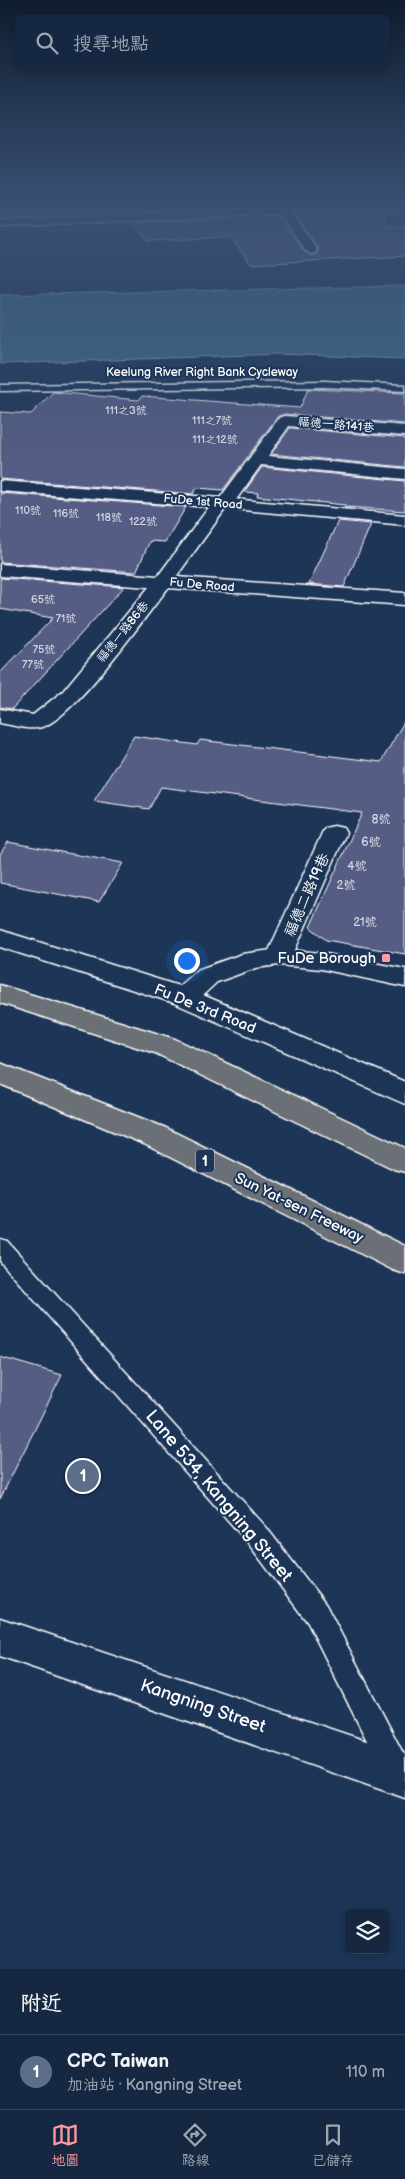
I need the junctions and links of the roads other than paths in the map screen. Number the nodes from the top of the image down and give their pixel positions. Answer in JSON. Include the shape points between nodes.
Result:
{"nodes":[{"id":1,"x":0,"y":388,"type":"edge"},
{"id":2,"x":405,"y":388,"type":"edge"},
{"id":3,"x":405,"y":431,"type":"edge"},
{"id":4,"x":256,"y":460,"type":"junction"},
{"id":5,"x":405,"y":474,"type":"edge"},
{"id":6,"x":0,"y":486,"type":"edge"},
{"id":7,"x":223,"y":503,"type":"junction"},
{"id":8,"x":405,"y":520,"type":"edge"},
{"id":9,"x":0,"y":570,"type":"edge"},
{"id":10,"x":164,"y":581,"type":"junction"},
{"id":11,"x":405,"y":599,"type":"edge"},
{"id":12,"x":0,"y":716,"type":"edge"},
{"id":13,"x":334,"y":833,"type":"dead end"},
{"id":14,"x":0,"y":938,"type":"edge"},
{"id":15,"x":279,"y":957,"type":"junction"},
{"id":16,"x":405,"y":978,"type":"edge"},
{"id":17,"x":0,"y":994,"type":"edge"},
{"id":18,"x":184,"y":997,"type":"junction"},
{"id":19,"x":0,"y":1073,"type":"edge"},
{"id":20,"x":405,"y":1094,"type":"edge"},
{"id":21,"x":405,"y":1161,"type":"edge"},
{"id":22,"x":0,"y":1247,"type":"edge"},
{"id":23,"x":405,"y":1261,"type":"edge"},
{"id":24,"x":0,"y":1637,"type":"edge"},
{"id":25,"x":402,"y":1774,"type":"edge"}],
"edges":[{"from":1,"to":2,"type":"lane","name":"Keelung River Right Bank Cycleway","via":[[324,384]]},
{"from":3,"to":4,"type":"street","name":"福德一路141巷","via":[[285,421]]},
{"from":4,"to":5,"type":"street"},
{"from":4,"to":7,"type":"street","name":"福德一路141巷"},
{"from":6,"to":7,"type":"street","name":"FuDe 1st Road"},
{"from":7,"to":8,"type":"street","name":"FuDe 1st Road"},
{"from":7,"to":10,"type":"street","name":"福德一路86巷"},
{"from":9,"to":10,"type":"street","name":"Fu De Road"},
{"from":10,"to":11,"type":"street","name":"Fu De Road","via":[[290,593]]},
{"from":10,"to":12,"type":"street","name":"福德一路86巷","via":[[70,696],[38,722]]},
{"from":13,"to":15,"type":"street","name":"福德二路19巷"},
{"from":14,"to":18,"type":"street","name":"Fu De 3rd Road"},
{"from":15,"to":16,"type":"street","via":[[321,960]]},
{"from":15,"to":18,"type":"street","via":[[252,960],[208,976]]},
{"from":17,"to":21,"type":"highway","via":[[166,1046]]},
{"from":18,"to":20,"type":"street","name":"Fu De 3rd Road"},
{"from":19,"to":23,"type":"highway","name":"Sun Yat-sen Freeway","number":"1","via":[[155,1136]]},
{"from":22,"to":25,"type":"lane","name":"Lane 534, Kangning Street","via":[[263,1543],[317,1614]]},
{"from":24,"to":25,"type":"street","name":"Kangning Street"}]}
